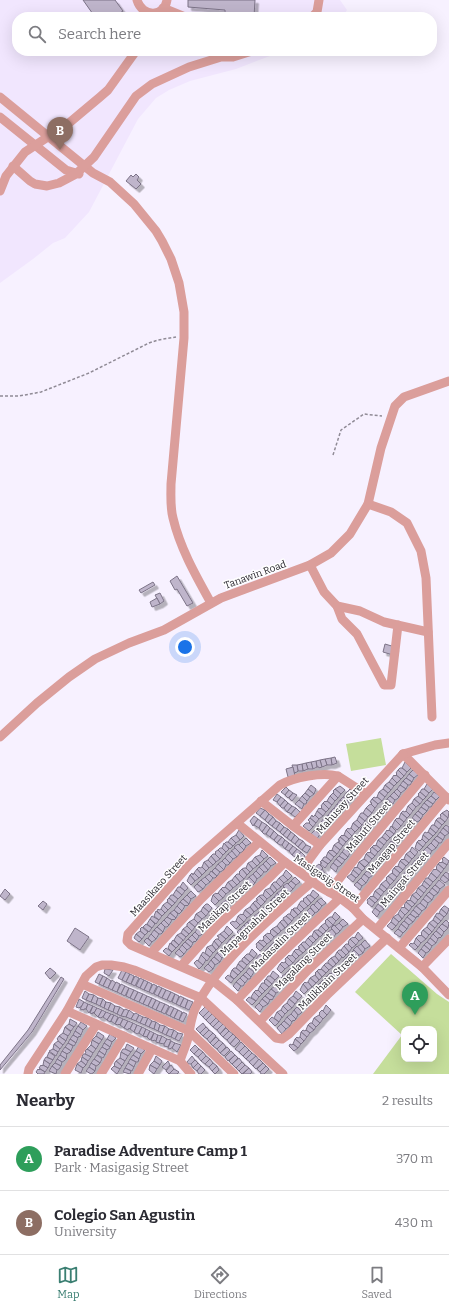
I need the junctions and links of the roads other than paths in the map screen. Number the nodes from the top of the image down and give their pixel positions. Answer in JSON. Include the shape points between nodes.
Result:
{"nodes":[{"id":1,"x":137,"y":0,"type":"edge"},
{"id":2,"x":319,"y":0,"type":"edge"},
{"id":3,"x":165,"y":4,"type":"edge"},
{"id":4,"x":144,"y":12,"type":"edge"},
{"id":5,"x":157,"y":12,"type":"edge"},
{"id":6,"x":176,"y":12,"type":"edge"},
{"id":7,"x":317,"y":12,"type":"edge"},
{"id":8,"x":129,"y":56,"type":"edge"},
{"id":9,"x":215,"y":56,"type":"edge"},
{"id":10,"x":0,"y":98,"type":"edge"},
{"id":11,"x":0,"y":117,"type":"edge"},
{"id":12,"x":13,"y":166,"type":"junction"},
{"id":13,"x":84,"y":167,"type":"junction"},
{"id":14,"x":93,"y":173,"type":"junction"},
{"id":15,"x":76,"y":174,"type":"junction"},
{"id":16,"x":0,"y":191,"type":"edge"},
{"id":17,"x":449,"y":381,"type":"edge"},
{"id":18,"x":368,"y":504,"type":"junction"},
{"id":19,"x":310,"y":565,"type":"junction"},
{"id":20,"x":211,"y":602,"type":"junction"},
{"id":21,"x":337,"y":606,"type":"junction"},
{"id":22,"x":398,"y":625,"type":"junction"},
{"id":23,"x":428,"y":632,"type":"junction"},
{"id":24,"x":432,"y":716,"type":"dead end"},
{"id":25,"x":0,"y":737,"type":"edge"},
{"id":26,"x":449,"y":743,"type":"edge"},
{"id":27,"x":403,"y":754,"type":"junction"},
{"id":28,"x":425,"y":775,"type":"junction"},
{"id":29,"x":338,"y":776,"type":"junction"},
{"id":30,"x":366,"y":794,"type":"junction"},
{"id":31,"x":448,"y":798,"type":"edge"},
{"id":32,"x":261,"y":801,"type":"junction"},
{"id":33,"x":237,"y":823,"type":"junction"},
{"id":34,"x":293,"y":826,"type":"junction"},
{"id":35,"x":260,"y":842,"type":"junction"},
{"id":36,"x":449,"y":843,"type":"edge"},
{"id":37,"x":320,"y":845,"type":"junction"},
{"id":38,"x":284,"y":862,"type":"junction"},
{"id":39,"x":300,"y":872,"type":"junction"},
{"id":40,"x":313,"y":882,"type":"junction"},
{"id":41,"x":449,"y":890,"type":"edge"},
{"id":42,"x":329,"y":892,"type":"junction"},
{"id":43,"x":340,"y":898,"type":"junction"},
{"id":44,"x":353,"y":908,"type":"junction"},
{"id":45,"x":364,"y":919,"type":"junction"},
{"id":46,"x":377,"y":929,"type":"junction"},
{"id":47,"x":387,"y":938,"type":"junction"},
{"id":48,"x":449,"y":939,"type":"edge"},
{"id":49,"x":399,"y":948,"type":"junction"},
{"id":50,"x":151,"y":953,"type":"junction"},
{"id":51,"x":181,"y":966,"type":"junction"},
{"id":52,"x":422,"y":967,"type":"junction"},
{"id":53,"x":212,"y":980,"type":"junction"},
{"id":54,"x":82,"y":984,"type":"junction"},
{"id":55,"x":449,"y":995,"type":"edge"},
{"id":56,"x":201,"y":998,"type":"junction"},
{"id":57,"x":237,"y":1000,"type":"junction"},
{"id":58,"x":66,"y":1011,"type":"junction"},
{"id":59,"x":260,"y":1021,"type":"junction"},
{"id":60,"x":96,"y":1025,"type":"junction"},
{"id":61,"x":189,"y":1031,"type":"junction"},
{"id":62,"x":124,"y":1036,"type":"junction"},
{"id":63,"x":282,"y":1039,"type":"joint"},
{"id":64,"x":152,"y":1049,"type":"junction"},
{"id":65,"x":180,"y":1061,"type":"junction"},
{"id":66,"x":28,"y":1074,"type":"edge"},
{"id":67,"x":64,"y":1074,"type":"edge"},
{"id":68,"x":101,"y":1074,"type":"edge"},
{"id":69,"x":138,"y":1074,"type":"edge"},
{"id":70,"x":191,"y":1074,"type":"edge"},
{"id":71,"x":234,"y":1074,"type":"edge"},
{"id":72,"x":283,"y":1074,"type":"edge"}],
"edges":[{"from":1,"to":4,"type":"street"},
{"from":2,"to":7,"type":"street"},
{"from":3,"to":5,"type":"street"},
{"from":3,"to":6,"type":"street"},
{"from":8,"to":12,"type":"street","via":[[108,90],[100,98],[69,123],[25,152]]},
{"from":9,"to":13,"type":"street","via":[[157,81],[136,96],[94,157]]},
{"from":10,"to":13,"type":"street"},
{"from":11,"to":15,"type":"street","via":[[66,170]]},
{"from":12,"to":15,"type":"street","via":[[40,186],[59,183]]},
{"from":12,"to":16,"type":"street"},
{"from":13,"to":14,"type":"street"},
{"from":13,"to":15,"type":"street"},
{"from":14,"to":15,"type":"street"},
{"from":14,"to":20,"type":"street","via":[[110,182],[134,204],[162,241],[179,283],[184,312],[184,338],[171,505],[188,560]]},
{"from":17,"to":18,"type":"street","name":"Tanawin Road","via":[[404,398],[395,406],[381,448]]},
{"from":18,"to":19,"type":"street","name":"Tanawin Road","via":[[350,534],[331,553]]},
{"from":18,"to":23,"type":"street","via":[[400,517],[407,523],[416,539],[426,578]]},
{"from":19,"to":20,"type":"street","name":"Tanawin Road"},
{"from":19,"to":21,"type":"street","via":[[324,592]]},
{"from":20,"to":25,"type":"street","name":"Tanawin Road","via":[[164,630],[95,659],[37,703]]},
{"from":21,"to":22,"type":"street","via":[[360,611],[384,622]]},
{"from":21,"to":22,"type":"street","via":[[342,619],[357,634],[384,686],[391,685]]},
{"from":22,"to":23,"type":"street"},
{"from":23,"to":24,"type":"street"},
{"from":26,"to":27,"type":"street"},
{"from":27,"to":28,"type":"street"},
{"from":27,"to":30,"type":"street","name":"Mahusay Street"},
{"from":28,"to":31,"type":"street"},
{"from":28,"to":42,"type":"street","name":"Mabuti Street"},
{"from":29,"to":30,"type":"street","name":"Maasikaso Street"},
{"from":29,"to":32,"type":"street","name":"Maasikaso Street","via":[[318,775],[288,781]]},
{"from":29,"to":34,"type":"street"},
{"from":30,"to":37,"type":"street","name":"Mahusay Street"},
{"from":31,"to":44,"type":"street","name":"Maagap Street"},
{"from":32,"to":33,"type":"street","name":"Maasikaso Street"},
{"from":32,"to":34,"type":"street"},
{"from":33,"to":35,"type":"street","name":"Masigasig Street"},
{"from":33,"to":50,"type":"street","name":"Maasikaso Street","via":[[190,864],[128,934],[128,943]]},
{"from":34,"to":37,"type":"street"},
{"from":35,"to":38,"type":"street","name":"Masigasig Street"},
{"from":35,"to":50,"type":"street","via":[[201,899]]},
{"from":36,"to":46,"type":"street","name":"Maingat Street"},
{"from":37,"to":39,"type":"street","name":"Mahusay Street"},
{"from":38,"to":39,"type":"street","name":"Masigasig Street"},
{"from":38,"to":51,"type":"street","name":"Masikap Street","via":[[217,926]]},
{"from":39,"to":40,"type":"street","name":"Masigasig Street"},
{"from":40,"to":42,"type":"street","name":"Masigasig Street"},
{"from":40,"to":53,"type":"street","name":"Mapagmahal Street","via":[[238,950]]},
{"from":41,"to":49,"type":"street"},
{"from":42,"to":43,"type":"street","name":"Masigasig Street"},
{"from":43,"to":44,"type":"street","name":"Masigasig Street"},
{"from":43,"to":57,"type":"street","name":"Madasalin Street"},
{"from":44,"to":45,"type":"street","name":"Masigasig Street"},
{"from":45,"to":46,"type":"street","name":"Masigasig Street"},
{"from":45,"to":59,"type":"street","name":"Magalang Street","via":[[308,969]]},
{"from":46,"to":47,"type":"street","name":"Masigasig Street"},
{"from":47,"to":49,"type":"street","name":"Masigasig Street"},
{"from":47,"to":63,"type":"street","name":"Malikhain Street"},
{"from":48,"to":52,"type":"street"},
{"from":49,"to":52,"type":"street","name":"Masigasig Street"},
{"from":50,"to":51,"type":"street","name":"Maasikaso Street"},
{"from":51,"to":53,"type":"street","name":"Maasikaso Street"},
{"from":52,"to":55,"type":"street","name":"Masigasig Street"},
{"from":53,"to":56,"type":"street","name":"Mapagmahal Street"},
{"from":53,"to":57,"type":"street","name":"Maasikaso Street"},
{"from":54,"to":56,"type":"street","via":[[96,967],[118,966],[134,970]]},
{"from":54,"to":58,"type":"street"},
{"from":54,"to":61,"type":"street"},
{"from":56,"to":61,"type":"street","name":"Mapagmahal Street"},
{"from":56,"to":72,"type":"street"},
{"from":57,"to":59,"type":"street","name":"Maasikaso Street"},
{"from":58,"to":60,"type":"street"},
{"from":58,"to":66,"type":"street"},
{"from":59,"to":63,"type":"street","name":"Maasikaso Street","via":[[272,1035]]},
{"from":60,"to":62,"type":"street"},
{"from":60,"to":67,"type":"street"},
{"from":61,"to":65,"type":"street","name":"Mapagmahal Street"},
{"from":61,"to":71,"type":"street"},
{"from":62,"to":64,"type":"street"},
{"from":62,"to":68,"type":"street"},
{"from":64,"to":65,"type":"street"},
{"from":64,"to":69,"type":"street"},
{"from":65,"to":70,"type":"street"}]}
